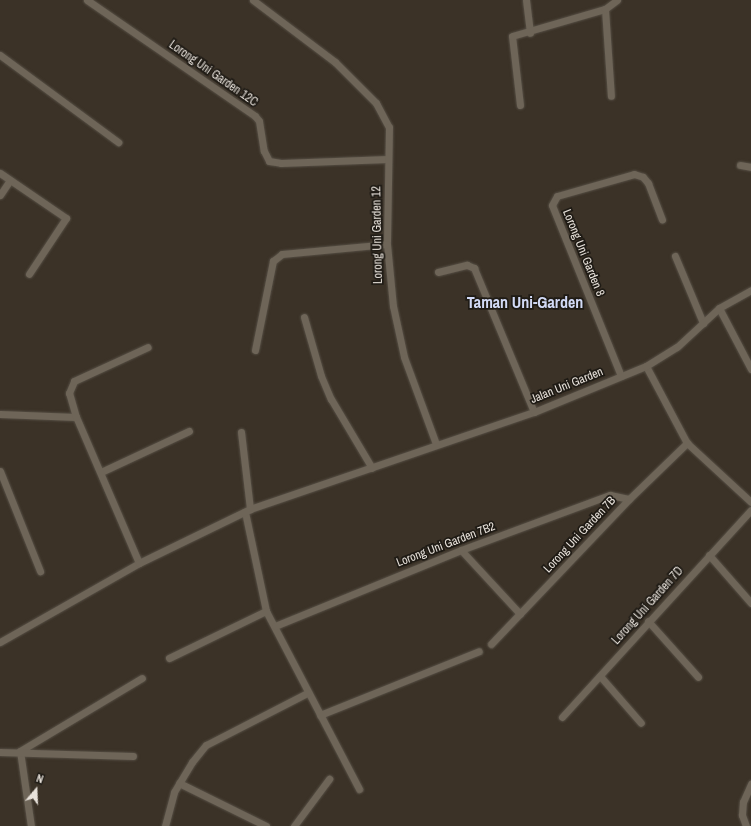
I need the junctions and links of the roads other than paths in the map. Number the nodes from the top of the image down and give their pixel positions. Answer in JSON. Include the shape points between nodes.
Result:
{"nodes":[{"id":1,"x":87,"y":0,"type":"edge"},
{"id":2,"x":253,"y":0,"type":"edge"},
{"id":3,"x":526,"y":0,"type":"edge"},
{"id":4,"x":617,"y":0,"type":"edge"},
{"id":5,"x":604,"y":9,"type":"junction"},
{"id":6,"x":530,"y":33,"type":"junction"},
{"id":7,"x":0,"y":55,"type":"edge"},
{"id":8,"x":611,"y":96,"type":"dead end"},
{"id":9,"x":520,"y":106,"type":"dead end"},
{"id":10,"x":118,"y":142,"type":"dead end"},
{"id":11,"x":388,"y":159,"type":"junction"},
{"id":12,"x":740,"y":165,"type":"dead end"},
{"id":13,"x":751,"y":167,"type":"edge"},
{"id":14,"x":0,"y":173,"type":"edge"},
{"id":15,"x":10,"y":180,"type":"junction"},
{"id":16,"x":0,"y":195,"type":"edge"},
{"id":17,"x":662,"y":219,"type":"dead end"},
{"id":18,"x":387,"y":244,"type":"junction"},
{"id":19,"x":675,"y":256,"type":"dead end"},
{"id":20,"x":438,"y":272,"type":"dead end"},
{"id":21,"x":29,"y":274,"type":"dead end"},
{"id":22,"x":751,"y":290,"type":"edge"},
{"id":23,"x":719,"y":308,"type":"junction"},
{"id":24,"x":304,"y":317,"type":"dead end"},
{"id":25,"x":703,"y":323,"type":"junction"},
{"id":26,"x":148,"y":347,"type":"dead end"},
{"id":27,"x":255,"y":350,"type":"dead end"},
{"id":28,"x":646,"y":366,"type":"junction"},
{"id":29,"x":751,"y":370,"type":"edge"},
{"id":30,"x":621,"y":376,"type":"junction"},
{"id":31,"x":534,"y":412,"type":"junction"},
{"id":32,"x":0,"y":414,"type":"edge"},
{"id":33,"x":76,"y":417,"type":"junction"},
{"id":34,"x":189,"y":431,"type":"dead end"},
{"id":35,"x":241,"y":432,"type":"dead end"},
{"id":36,"x":686,"y":443,"type":"junction"},
{"id":37,"x":436,"y":444,"type":"junction"},
{"id":38,"x":372,"y":468,"type":"junction"},
{"id":39,"x":101,"y":472,"type":"junction"},
{"id":40,"x":0,"y":474,"type":"edge"},
{"id":41,"x":629,"y":499,"type":"junction"},
{"id":42,"x":751,"y":502,"type":"edge"},
{"id":43,"x":248,"y":510,"type":"junction"},
{"id":44,"x":751,"y":510,"type":"edge"},
{"id":45,"x":461,"y":550,"type":"junction"},
{"id":46,"x":709,"y":555,"type":"junction"},
{"id":47,"x":139,"y":563,"type":"junction"},
{"id":48,"x":40,"y":571,"type":"dead end"},
{"id":49,"x":751,"y":603,"type":"edge"},
{"id":50,"x":266,"y":611,"type":"junction"},
{"id":51,"x":520,"y":614,"type":"junction"},
{"id":52,"x":648,"y":621,"type":"junction"},
{"id":53,"x":275,"y":626,"type":"junction"},
{"id":54,"x":0,"y":642,"type":"edge"},
{"id":55,"x":491,"y":644,"type":"dead end"},
{"id":56,"x":479,"y":651,"type":"dead end"},
{"id":57,"x":169,"y":658,"type":"dead end"},
{"id":58,"x":600,"y":676,"type":"junction"},
{"id":59,"x":698,"y":677,"type":"dead end"},
{"id":60,"x":142,"y":678,"type":"dead end"},
{"id":61,"x":307,"y":693,"type":"junction"},
{"id":62,"x":320,"y":715,"type":"junction"},
{"id":63,"x":562,"y":717,"type":"dead end"},
{"id":64,"x":641,"y":723,"type":"dead end"},
{"id":65,"x":20,"y":751,"type":"junction"},
{"id":66,"x":0,"y":752,"type":"edge"},
{"id":67,"x":134,"y":756,"type":"dead end"},
{"id":68,"x":329,"y":778,"type":"dead end"},
{"id":69,"x":179,"y":784,"type":"junction"},
{"id":70,"x":751,"y":784,"type":"edge"},
{"id":71,"x":359,"y":789,"type":"dead end"},
{"id":72,"x":31,"y":826,"type":"edge"},
{"id":73,"x":166,"y":826,"type":"edge"},
{"id":74,"x":266,"y":826,"type":"edge"},
{"id":75,"x":294,"y":826,"type":"edge"},
{"id":76,"x":746,"y":826,"type":"edge"}],
"edges":[{"from":1,"to":11,"type":"street","name":"Lorong Uni Garden 12C","via":[[255,116],[259,121],[264,151],[269,161],[281,163]]},
{"from":2,"to":11,"type":"street","name":"Lorong Uni Garden 12","via":[[335,62],[364,90],[384,116],[389,127]]},
{"from":3,"to":6,"type":"street"},
{"from":4,"to":5,"type":"street"},
{"from":5,"to":6,"type":"street"},
{"from":5,"to":8,"type":"street"},
{"from":6,"to":9,"type":"street","via":[[512,36]]},
{"from":7,"to":10,"type":"street"},
{"from":11,"to":18,"type":"street","name":"Lorong Uni Garden 12"},
{"from":12,"to":13,"type":"street"},
{"from":14,"to":15,"type":"street"},
{"from":15,"to":16,"type":"street"},
{"from":15,"to":21,"type":"street","via":[[66,218]]},
{"from":17,"to":30,"type":"street","name":"Lorong Uni Garden 8","via":[[648,183],[643,177],[634,174],[557,196],[552,205]]},
{"from":18,"to":27,"type":"street","via":[[282,254],[273,261]]},
{"from":18,"to":37,"type":"street","name":"Lorong Uni Garden 12","via":[[392,306],[404,356]]},
{"from":19,"to":25,"type":"street"},
{"from":20,"to":31,"type":"street","via":[[467,265],[474,268]]},
{"from":22,"to":23,"type":"street","name":"Jalan Uni Garden"},
{"from":23,"to":25,"type":"street","name":"Jalan Uni Garden"},
{"from":23,"to":29,"type":"street"},
{"from":24,"to":38,"type":"street","via":[[320,376]]},
{"from":25,"to":28,"type":"street","name":"Jalan Uni Garden","via":[[677,347]]},
{"from":26,"to":33,"type":"street","via":[[74,381],[69,393]]},
{"from":28,"to":30,"type":"street","name":"Jalan Uni Garden"},
{"from":28,"to":36,"type":"street"},
{"from":30,"to":31,"type":"street","name":"Jalan Uni Garden"},
{"from":31,"to":37,"type":"street","name":"Jalan Uni Garden"},
{"from":32,"to":33,"type":"street"},
{"from":33,"to":39,"type":"street"},
{"from":34,"to":39,"type":"street"},
{"from":35,"to":43,"type":"street"},
{"from":36,"to":41,"type":"street","name":"Lorong Uni Garden 7B"},
{"from":36,"to":42,"type":"street"},
{"from":37,"to":38,"type":"street","name":"Jalan Uni Garden"},
{"from":38,"to":43,"type":"street","name":"Jalan Uni Garden"},
{"from":39,"to":47,"type":"street"},
{"from":40,"to":48,"type":"street"},
{"from":41,"to":45,"type":"street","name":"Lorong Uni Garden 7B2","via":[[610,495]]},
{"from":41,"to":51,"type":"street","name":"Lorong Uni Garden 7B"},
{"from":43,"to":47,"type":"street","name":"Jalan Uni Garden"},
{"from":43,"to":50,"type":"street"},
{"from":44,"to":46,"type":"street","name":"Lorong Uni Garden 7D"},
{"from":45,"to":51,"type":"street"},
{"from":45,"to":53,"type":"street","name":"Lorong Uni Garden 7B2"},
{"from":46,"to":49,"type":"street"},
{"from":46,"to":52,"type":"street","name":"Lorong Uni Garden 7D"},
{"from":47,"to":54,"type":"street","name":"Jalan Uni Garden"},
{"from":50,"to":53,"type":"street"},
{"from":50,"to":57,"type":"street"},
{"from":51,"to":55,"type":"street","name":"Lorong Uni Garden 7B"},
{"from":52,"to":58,"type":"street","name":"Lorong Uni Garden 7D"},
{"from":52,"to":59,"type":"street"},
{"from":53,"to":61,"type":"street"},
{"from":56,"to":62,"type":"street"},
{"from":58,"to":63,"type":"street","name":"Lorong Uni Garden 7D"},
{"from":58,"to":64,"type":"street"},
{"from":60,"to":65,"type":"street"},
{"from":61,"to":62,"type":"street"},
{"from":61,"to":69,"type":"street","via":[[206,745]]},
{"from":62,"to":71,"type":"street"},
{"from":65,"to":66,"type":"street"},
{"from":65,"to":67,"type":"street"},
{"from":65,"to":72,"type":"street"},
{"from":68,"to":75,"type":"street"},
{"from":69,"to":73,"type":"street","via":[[174,792]]},
{"from":69,"to":74,"type":"street"},
{"from":70,"to":76,"type":"street","via":[[743,802],[742,816]]}]}
